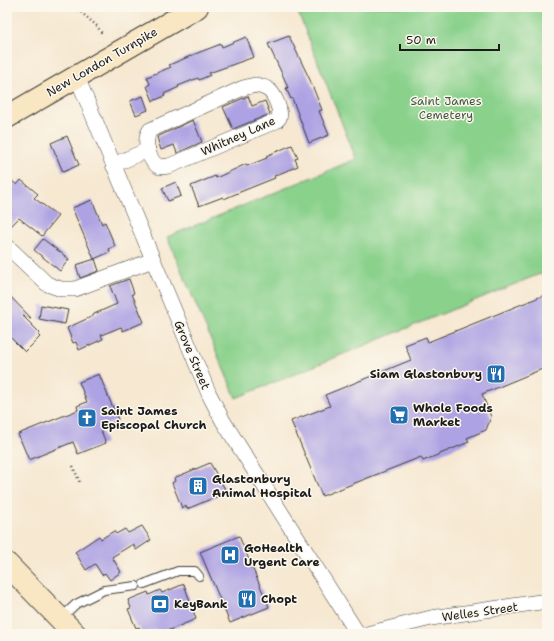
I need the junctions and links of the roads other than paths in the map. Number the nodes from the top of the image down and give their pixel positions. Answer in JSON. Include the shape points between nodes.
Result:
{"nodes":[{"id":1,"x":197,"y":7,"type":"edge"},
{"id":2,"x":77,"y":77,"type":"junction"},
{"id":3,"x":7,"y":117,"type":"edge"},
{"id":4,"x":148,"y":150,"type":"junction"},
{"id":5,"x":113,"y":165,"type":"junction"},
{"id":6,"x":7,"y":246,"type":"edge"},
{"id":7,"x":153,"y":260,"type":"junction"},
{"id":8,"x":7,"y":564,"type":"edge"},
{"id":9,"x":199,"y":576,"type":"dead end"},
{"id":10,"x":547,"y":601,"type":"edge"},
{"id":11,"x":68,"y":626,"type":"edge"},
{"id":12,"x":358,"y":634,"type":"edge"},
{"id":13,"x":367,"y":634,"type":"edge"}],
"edges":[{"from":1,"to":2,"type":"main road","name":"New London Turnpike"},
{"from":2,"to":3,"type":"main road","name":"New London Turnpike"},
{"from":2,"to":5,"type":"street","name":"Grove Street"},
{"from":4,"to":4,"type":"street","name":"Whitney Lane","via":[[157,166],[169,166],[273,123],[279,118],[280,113],[270,91],[260,86],[250,86],[154,127],[148,132]]},
{"from":4,"to":5,"type":"street"},
{"from":5,"to":7,"type":"street","name":"Grove Street"},
{"from":6,"to":7,"type":"street","via":[[47,284],[61,290],[75,289]]},
{"from":7,"to":12,"type":"street","name":"Grove Street","via":[[200,375],[223,421]]},
{"from":8,"to":11,"type":"main road"},
{"from":9,"to":11,"type":"lane","via":[[195,571],[185,570],[140,585],[104,590],[76,604]]},
{"from":10,"to":13,"type":"street","name":"Welles Street","via":[[431,618]]}]}
